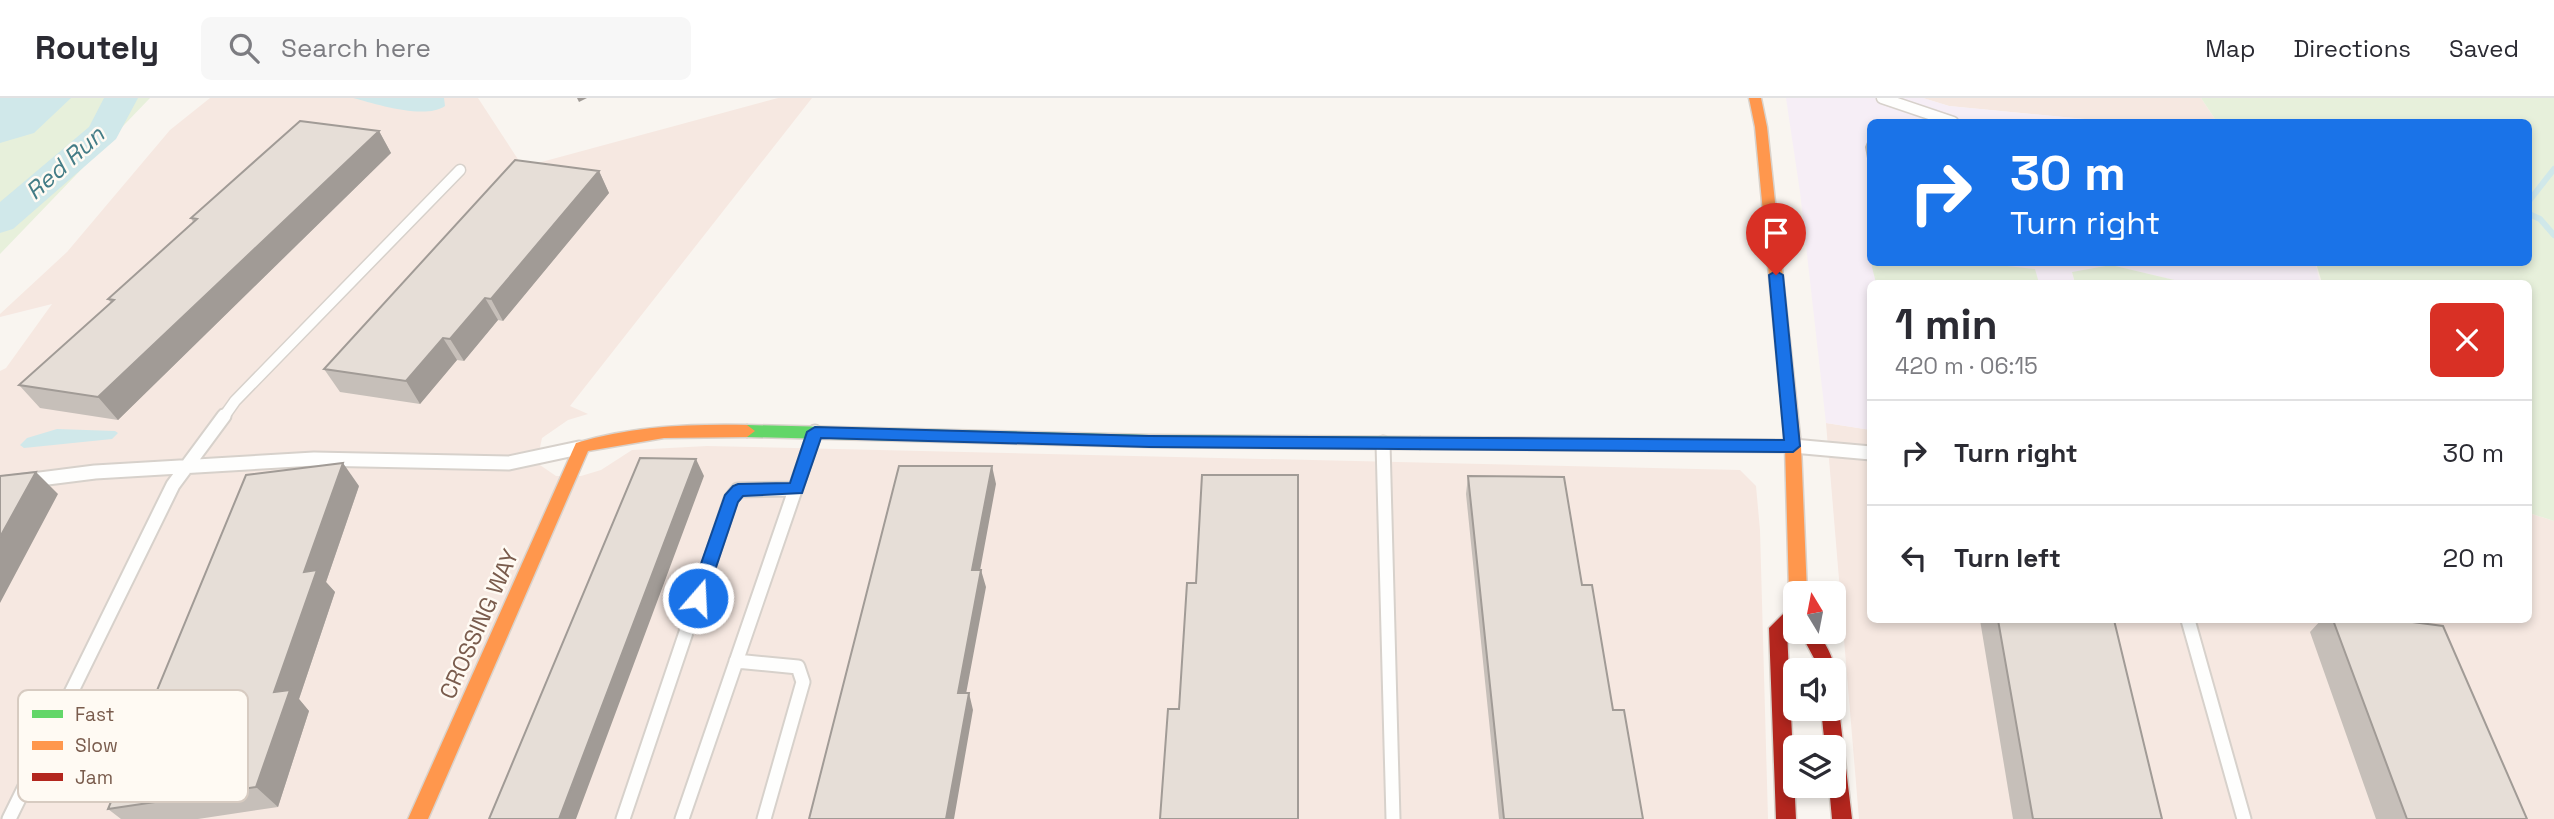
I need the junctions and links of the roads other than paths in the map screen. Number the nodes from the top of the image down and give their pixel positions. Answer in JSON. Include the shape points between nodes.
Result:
{"nodes":[{"id":1,"x":1755,"y":98,"type":"edge"},
{"id":2,"x":1882,"y":98,"type":"edge"},
{"id":3,"x":1944,"y":119,"type":"edge"},
{"id":4,"x":460,"y":170,"type":"dead end"},
{"id":5,"x":815,"y":432,"type":"junction"},
{"id":6,"x":1383,"y":443,"type":"junction"},
{"id":7,"x":1793,"y":446,"type":"junction"},
{"id":8,"x":582,"y":447,"type":"junction"},
{"id":9,"x":1867,"y":453,"type":"edge"},
{"id":10,"x":187,"y":465,"type":"junction"},
{"id":11,"x":0,"y":484,"type":"edge"},
{"id":12,"x":796,"y":489,"type":"junction"},
{"id":13,"x":1798,"y":581,"type":"edge"},
{"id":14,"x":2189,"y":623,"type":"edge"},
{"id":15,"x":1783,"y":624,"type":"edge"},
{"id":16,"x":736,"y":661,"type":"junction"},
{"id":17,"x":72,"y":690,"type":"edge"},
{"id":18,"x":1831,"y":721,"type":"edge"},
{"id":19,"x":18,"y":801,"type":"edge"},
{"id":20,"x":9,"y":819,"type":"edge"},
{"id":21,"x":418,"y":819,"type":"edge"},
{"id":22,"x":623,"y":819,"type":"edge"},
{"id":23,"x":682,"y":819,"type":"edge"},
{"id":24,"x":764,"y":819,"type":"edge"},
{"id":25,"x":1393,"y":819,"type":"edge"},
{"id":26,"x":1786,"y":819,"type":"edge"},
{"id":27,"x":1842,"y":819,"type":"edge"},
{"id":28,"x":2244,"y":819,"type":"edge"}],
"edges":[{"from":1,"to":7,"type":"street"},
{"from":2,"to":3,"type":"lane"},
{"from":4,"to":10,"type":"lane","via":[[235,401]]},
{"from":5,"to":6,"type":"street","via":[[1149,442]]},
{"from":5,"to":8,"type":"street","via":[[644,433]]},
{"from":5,"to":12,"type":"lane"},
{"from":6,"to":7,"type":"street"},
{"from":6,"to":25,"type":"lane"},
{"from":7,"to":9,"type":"lane"},
{"from":7,"to":13,"type":"street"},
{"from":8,"to":10,"type":"lane","via":[[509,463],[314,459]]},
{"from":8,"to":21,"type":"street","name":"CROSSING WAY"},
{"from":10,"to":11,"type":"lane"},
{"from":10,"to":17,"type":"lane"},
{"from":12,"to":16,"type":"lane"},
{"from":12,"to":22,"type":"lane","via":[[738,490],[731,499]]},
{"from":14,"to":28,"type":"lane"},
{"from":15,"to":26,"type":"street","via":[[1778,628]]},
{"from":16,"to":23,"type":"lane"},
{"from":16,"to":24,"type":"lane","via":[[798,667],[803,682]]},
{"from":18,"to":27,"type":"street"},
{"from":19,"to":20,"type":"lane"}]}
